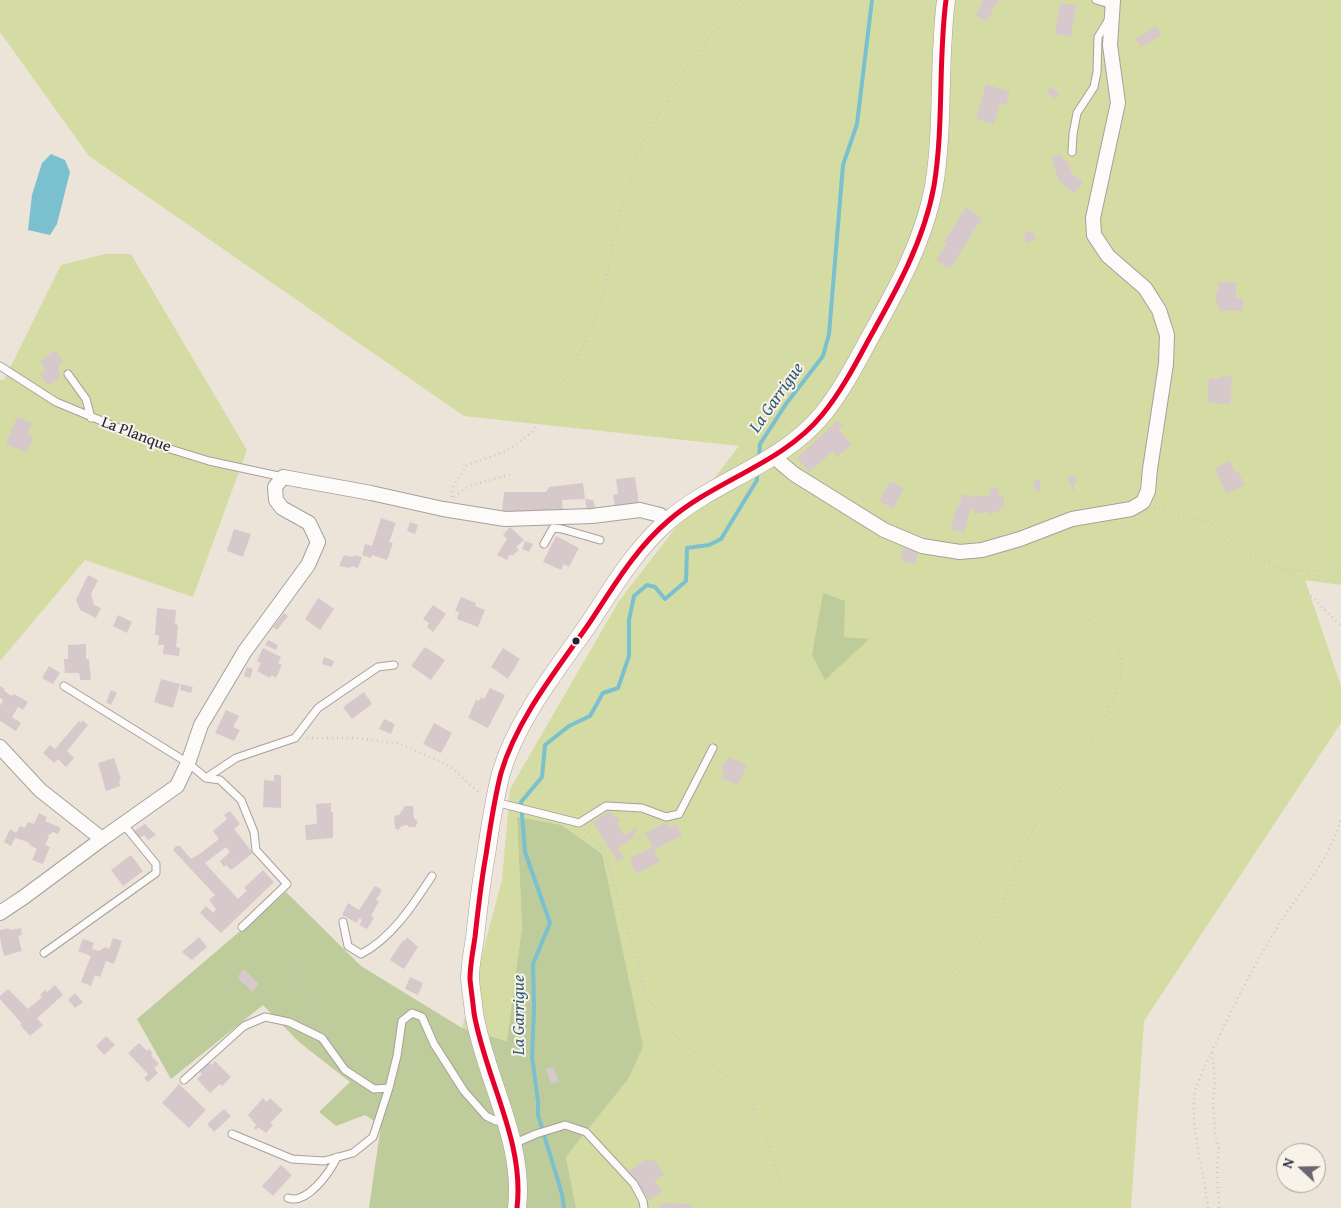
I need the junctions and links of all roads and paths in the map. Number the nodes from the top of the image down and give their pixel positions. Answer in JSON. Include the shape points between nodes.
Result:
{"nodes":[{"id":1,"x":747,"y":0,"type":"edge"},
{"id":2,"x":946,"y":0,"type":"edge"},
{"id":3,"x":1096,"y":0,"type":"edge"},
{"id":4,"x":1113,"y":6,"type":"edge"},
{"id":5,"x":1072,"y":152,"type":"dead end"},
{"id":6,"x":0,"y":366,"type":"edge"},
{"id":7,"x":68,"y":374,"type":"dead end"},
{"id":8,"x":91,"y":418,"type":"junction"},
{"id":9,"x":771,"y":457,"type":"junction"},
{"id":10,"x":512,"y":474,"type":"dead end"},
{"id":11,"x":283,"y":477,"type":"junction"},
{"id":12,"x":1143,"y":502,"type":"junction"},
{"id":13,"x":447,"y":504,"type":"junction"},
{"id":14,"x":668,"y":521,"type":"junction"},
{"id":15,"x":600,"y":540,"type":"dead end"},
{"id":16,"x":544,"y":544,"type":"dead end"},
{"id":17,"x":982,"y":550,"type":"junction"},
{"id":18,"x":1284,"y":570,"type":"junction"},
{"id":19,"x":1341,"y":574,"type":"edge"},
{"id":20,"x":1341,"y":626,"type":"edge"},
{"id":21,"x":394,"y":665,"type":"dead end"},
{"id":22,"x":64,"y":686,"type":"dead end"},
{"id":23,"x":295,"y":738,"type":"junction"},
{"id":24,"x":0,"y":748,"type":"edge"},
{"id":25,"x":713,"y":748,"type":"dead end"},
{"id":26,"x":188,"y":763,"type":"junction"},
{"id":27,"x":206,"y":778,"type":"junction"},
{"id":28,"x":503,"y":804,"type":"junction"},
{"id":29,"x":1341,"y":818,"type":"edge"},
{"id":30,"x":579,"y":823,"type":"junction"},
{"id":31,"x":124,"y":825,"type":"junction"},
{"id":32,"x":102,"y":839,"type":"junction"},
{"id":33,"x":432,"y":876,"type":"dead end"},
{"id":34,"x":0,"y":912,"type":"edge"},
{"id":35,"x":344,"y":922,"type":"dead end"},
{"id":36,"x":242,"y":927,"type":"dead end"},
{"id":37,"x":44,"y":953,"type":"dead end"},
{"id":38,"x":292,"y":966,"type":"dead end"},
{"id":39,"x":946,"y":980,"type":"dead end"},
{"id":40,"x":322,"y":1038,"type":"junction"},
{"id":41,"x":1212,"y":1052,"type":"junction"},
{"id":42,"x":184,"y":1080,"type":"dead end"},
{"id":43,"x":389,"y":1088,"type":"junction"},
{"id":44,"x":505,"y":1121,"type":"junction"},
{"id":45,"x":232,"y":1134,"type":"dead end"},
{"id":46,"x":512,"y":1145,"type":"junction"},
{"id":47,"x":337,"y":1157,"type":"junction"},
{"id":48,"x":782,"y":1185,"type":"dead end"},
{"id":49,"x":288,"y":1198,"type":"dead end"},
{"id":50,"x":517,"y":1208,"type":"edge"},
{"id":51,"x":644,"y":1208,"type":"edge"},
{"id":52,"x":1208,"y":1208,"type":"edge"},
{"id":53,"x":1219,"y":1208,"type":"edge"}],
"edges":[{"from":1,"to":13,"type":"path","via":[[711,35],[682,74],[637,154],[618,219],[600,307],[576,361],[532,432],[506,451],[468,465],[453,487]]},
{"from":2,"to":9,"type":"street","via":[[933,188],[911,257],[845,383],[820,417],[796,440]]},
{"from":3,"to":4,"type":"lane"},
{"from":4,"to":5,"type":"lane","via":[[1098,37],[1094,87],[1077,113]]},
{"from":4,"to":12,"type":"street","via":[[1110,45],[1118,103],[1093,218],[1094,236],[1108,256],[1145,288],[1159,310],[1167,336],[1148,491]]},
{"from":6,"to":8,"type":"lane","name":"La Planque","via":[[56,402]]},
{"from":7,"to":8,"type":"lane","via":[[86,399]]},
{"from":8,"to":11,"type":"lane","name":"La Planque","via":[[209,462]]},
{"from":9,"to":14,"type":"street","via":[[699,498]]},
{"from":9,"to":17,"type":"street","via":[[884,530],[922,546],[960,552]]},
{"from":10,"to":13,"type":"path","via":[[469,486]]},
{"from":11,"to":13,"type":"street"},
{"from":11,"to":26,"type":"street","via":[[275,487],[276,500],[282,508],[309,523],[318,542],[308,565],[240,659],[201,725]]},
{"from":12,"to":17,"type":"street","via":[[1131,509],[1072,519]]},
{"from":12,"to":18,"type":"path","via":[[1210,523],[1250,555]]},
{"from":13,"to":14,"type":"street","via":[[505,519],[592,516],[640,510],[660,515]]},
{"from":14,"to":28,"type":"street","via":[[624,573],[536,701],[514,741],[502,772]]},
{"from":15,"to":16,"type":"lane","via":[[553,528]]},
{"from":17,"to":39,"type":"path","via":[[1090,620],[1110,637],[1120,654],[1121,676],[1102,722],[1027,840],[1000,910],[989,929]]},
{"from":18,"to":19,"type":"path"},
{"from":18,"to":20,"type":"path"},
{"from":21,"to":23,"type":"lane","via":[[378,667],[318,708]]},
{"from":22,"to":26,"type":"lane"},
{"from":23,"to":27,"type":"lane","via":[[236,758]]},
{"from":23,"to":28,"type":"path","via":[[355,738],[401,744],[450,766],[482,796]]},
{"from":24,"to":32,"type":"street","via":[[40,790]]},
{"from":25,"to":30,"type":"lane","via":[[679,814],[666,817],[642,808],[606,806]]},
{"from":26,"to":27,"type":"lane"},
{"from":26,"to":31,"type":"street","via":[[177,786]]},
{"from":27,"to":36,"type":"lane","via":[[220,780],[241,800],[254,832],[256,850],[287,884]]},
{"from":28,"to":30,"type":"lane"},
{"from":28,"to":44,"type":"street","via":[[481,886],[470,977],[483,1049]]},
{"from":29,"to":41,"type":"path","via":[[1338,832],[1320,867],[1279,925],[1236,1000]]},
{"from":30,"to":48,"type":"path","via":[[605,852],[647,997],[676,1037],[749,1093]]},
{"from":31,"to":32,"type":"street"},
{"from":31,"to":37,"type":"lane","via":[[156,864],[156,873]]},
{"from":32,"to":34,"type":"street"},
{"from":33,"to":35,"type":"lane","via":[[409,910],[374,948],[361,954],[348,946]]},
{"from":38,"to":40,"type":"path","via":[[320,1020]]},
{"from":40,"to":42,"type":"lane","via":[[289,1022],[265,1017],[244,1026]]},
{"from":40,"to":43,"type":"lane","via":[[345,1070],[374,1089]]},
{"from":41,"to":52,"type":"path","via":[[1194,1097],[1196,1143]]},
{"from":41,"to":53,"type":"path","via":[[1215,1134],[1219,1148],[1216,1166]]},
{"from":43,"to":44,"type":"lane","via":[[402,1021],[412,1013],[422,1018],[434,1044],[464,1091],[486,1116]]},
{"from":43,"to":47,"type":"lane","via":[[373,1137],[353,1153]]},
{"from":44,"to":46,"type":"street"},
{"from":45,"to":47,"type":"lane","via":[[292,1159],[324,1161]]},
{"from":46,"to":50,"type":"street"},
{"from":46,"to":51,"type":"lane","via":[[565,1125],[586,1132],[634,1184]]},
{"from":47,"to":49,"type":"lane","via":[[318,1185],[302,1197]]}]}
